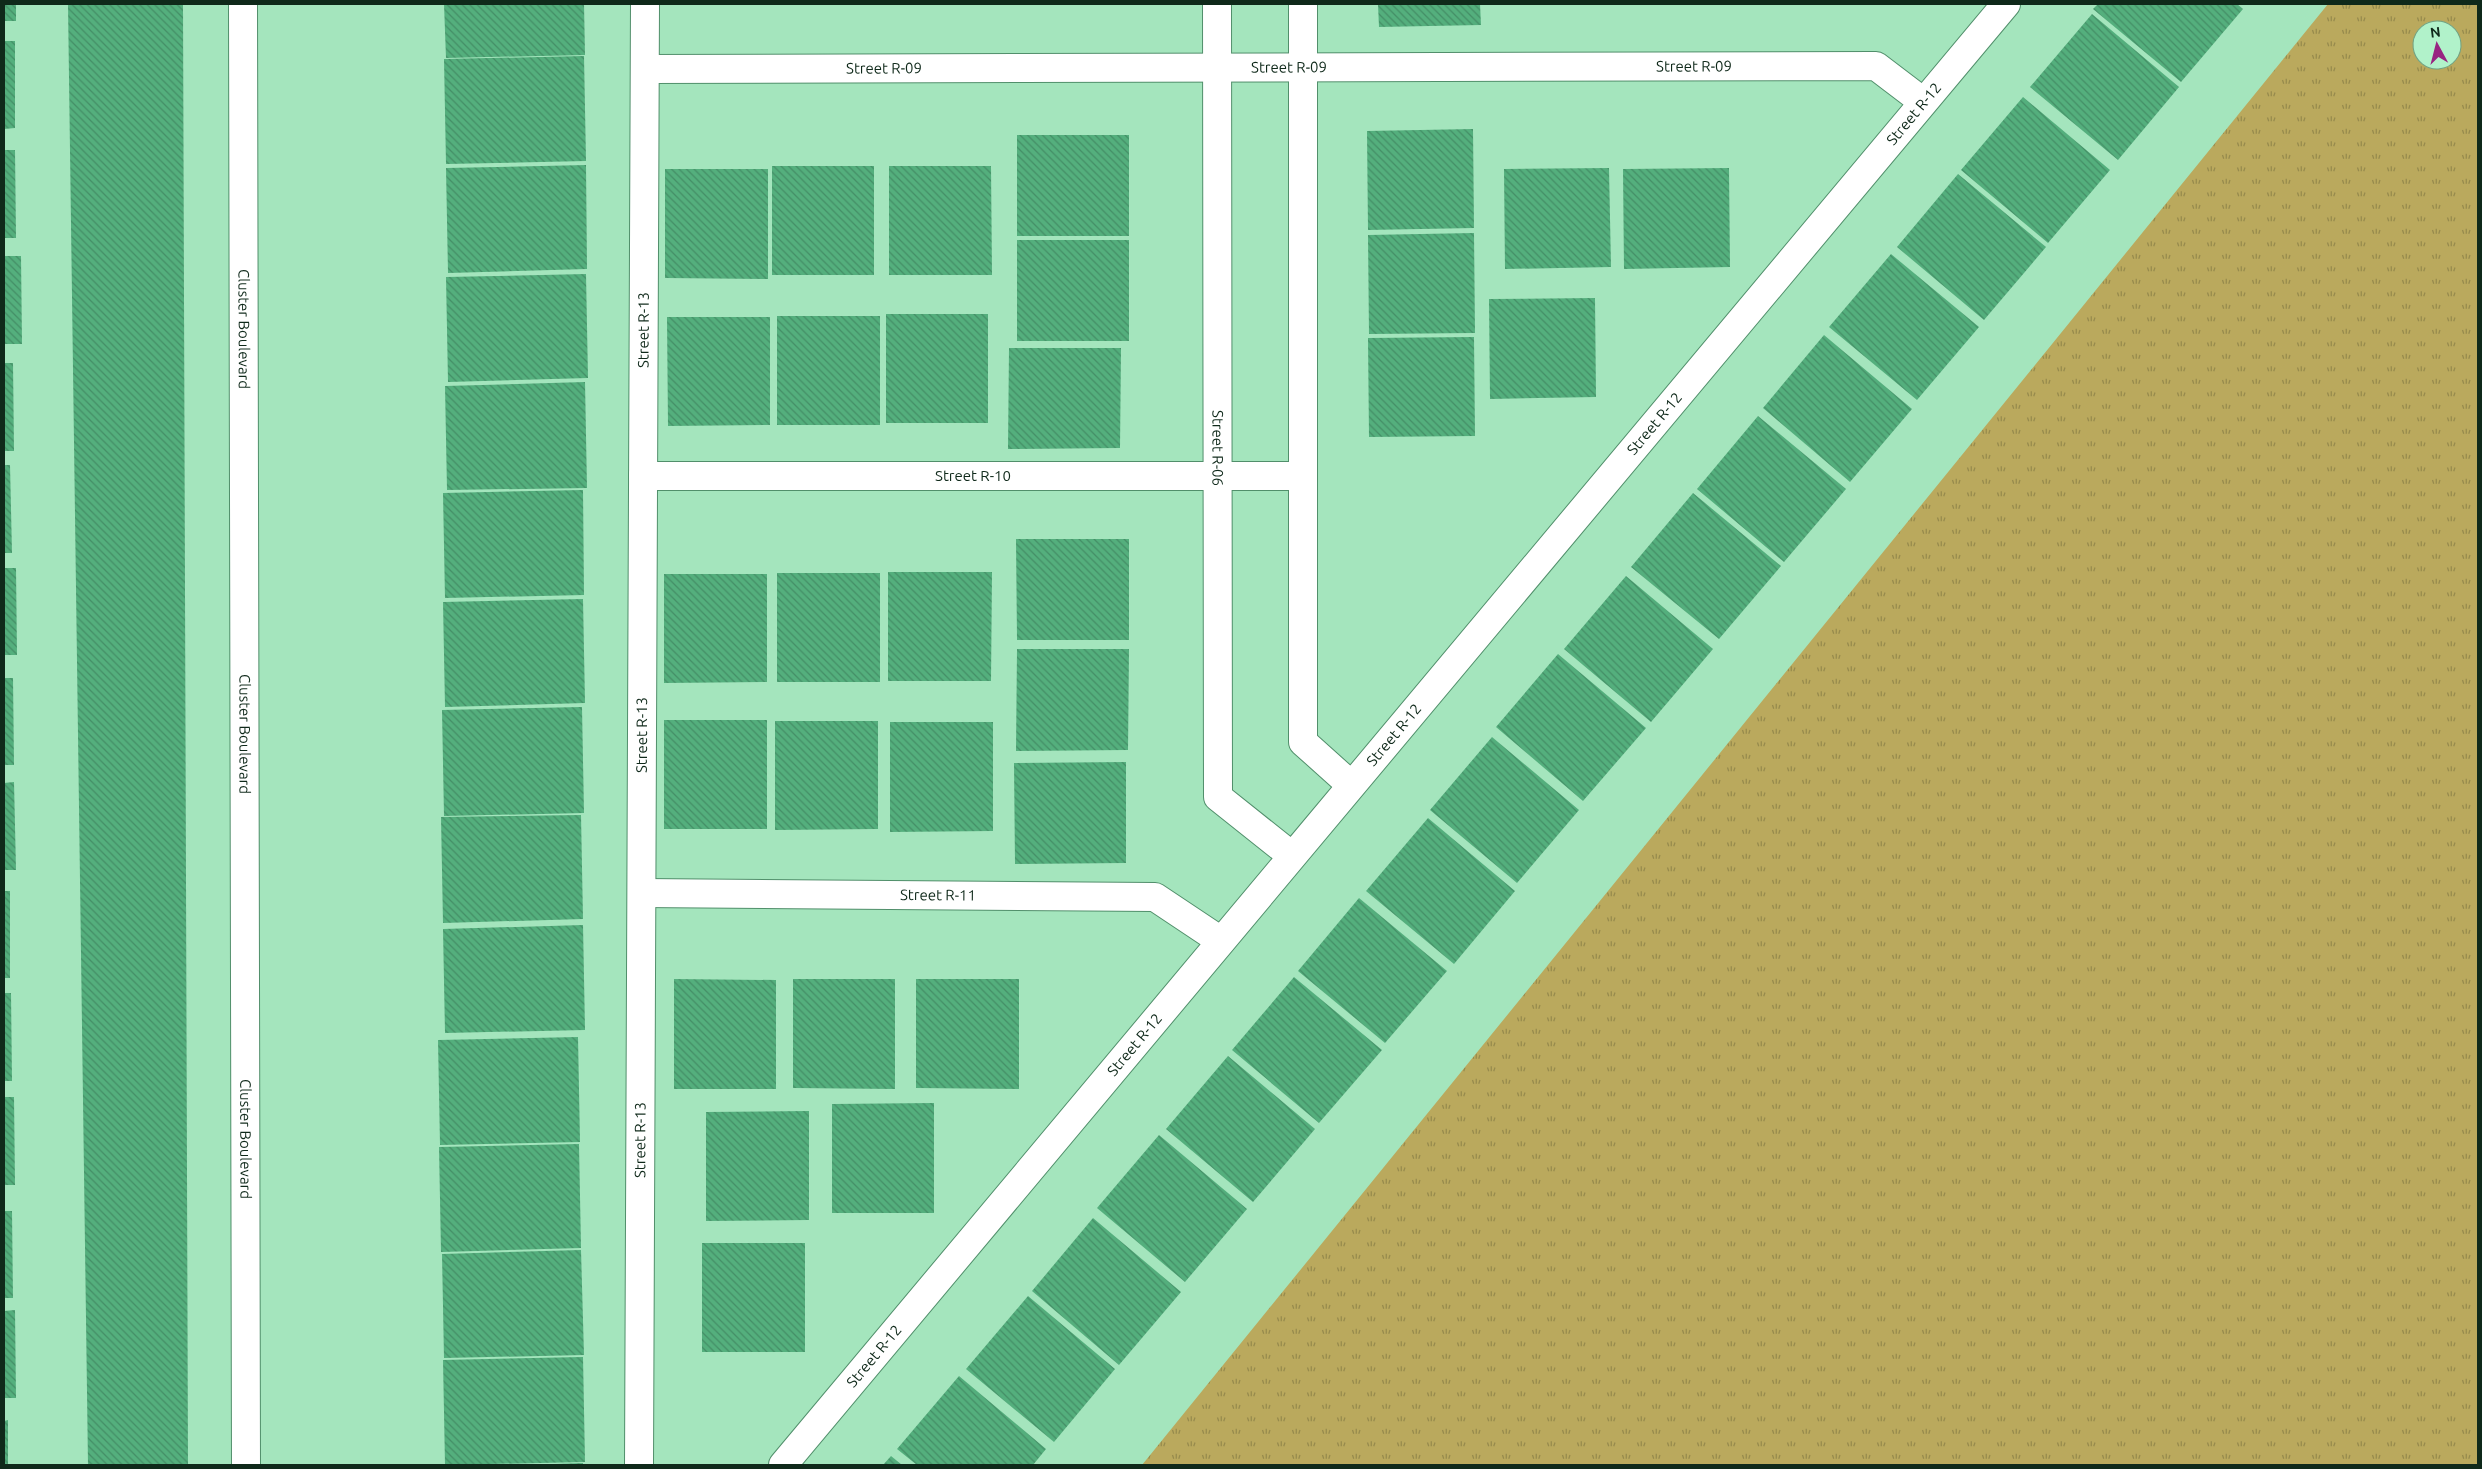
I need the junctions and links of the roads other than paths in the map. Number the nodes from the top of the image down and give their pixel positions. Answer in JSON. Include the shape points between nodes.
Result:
{"nodes":[{"id":1,"x":243,"y":4,"type":"edge"},
{"id":2,"x":645,"y":4,"type":"edge"},
{"id":3,"x":1217,"y":4,"type":"edge"},
{"id":4,"x":1303,"y":4,"type":"edge"},
{"id":5,"x":2006,"y":4,"type":"edge"},
{"id":6,"x":1217,"y":68,"type":"junction"},
{"id":7,"x":1303,"y":68,"type":"junction"},
{"id":8,"x":644,"y":69,"type":"junction"},
{"id":9,"x":1922,"y":101,"type":"junction"},
{"id":10,"x":643,"y":476,"type":"junction"},
{"id":11,"x":1218,"y":476,"type":"junction"},
{"id":12,"x":1303,"y":476,"type":"junction"},
{"id":13,"x":1351,"y":785,"type":"junction"},
{"id":14,"x":1292,"y":856,"type":"junction"},
{"id":15,"x":642,"y":893,"type":"junction"},
{"id":16,"x":1221,"y":941,"type":"junction"},
{"id":17,"x":246,"y":1465,"type":"edge"},
{"id":18,"x":640,"y":1465,"type":"edge"},
{"id":19,"x":783,"y":1465,"type":"edge"}],
"edges":[{"from":1,"to":17,"type":"street","name":"Cluster Boulevard"},
{"from":2,"to":8,"type":"street","name":"Street R-13"},
{"from":3,"to":6,"type":"street","name":"Street R-06"},
{"from":4,"to":7,"type":"street"},
{"from":5,"to":9,"type":"street","name":"Street R-12"},
{"from":6,"to":7,"type":"street","name":"Street R-09"},
{"from":6,"to":8,"type":"street","name":"Street R-09"},
{"from":6,"to":11,"type":"street","name":"Street R-06"},
{"from":7,"to":9,"type":"street","name":"Street R-09","via":[[1876,66]]},
{"from":7,"to":12,"type":"street"},
{"from":8,"to":10,"type":"street","name":"Street R-13"},
{"from":9,"to":13,"type":"street","name":"Street R-12"},
{"from":10,"to":11,"type":"street","name":"Street R-10"},
{"from":10,"to":15,"type":"street","name":"Street R-13"},
{"from":11,"to":12,"type":"street","name":"Street R-10"},
{"from":11,"to":14,"type":"street","name":"Street R-06","via":[[1218,797]]},
{"from":12,"to":13,"type":"street","via":[[1303,742]]},
{"from":13,"to":14,"type":"street","name":"Street R-12"},
{"from":14,"to":16,"type":"street","name":"Street R-12"},
{"from":15,"to":16,"type":"street","name":"Street R-11","via":[[1155,897]]},
{"from":15,"to":18,"type":"street","name":"Street R-13"},
{"from":16,"to":19,"type":"street","name":"Street R-12"}]}
